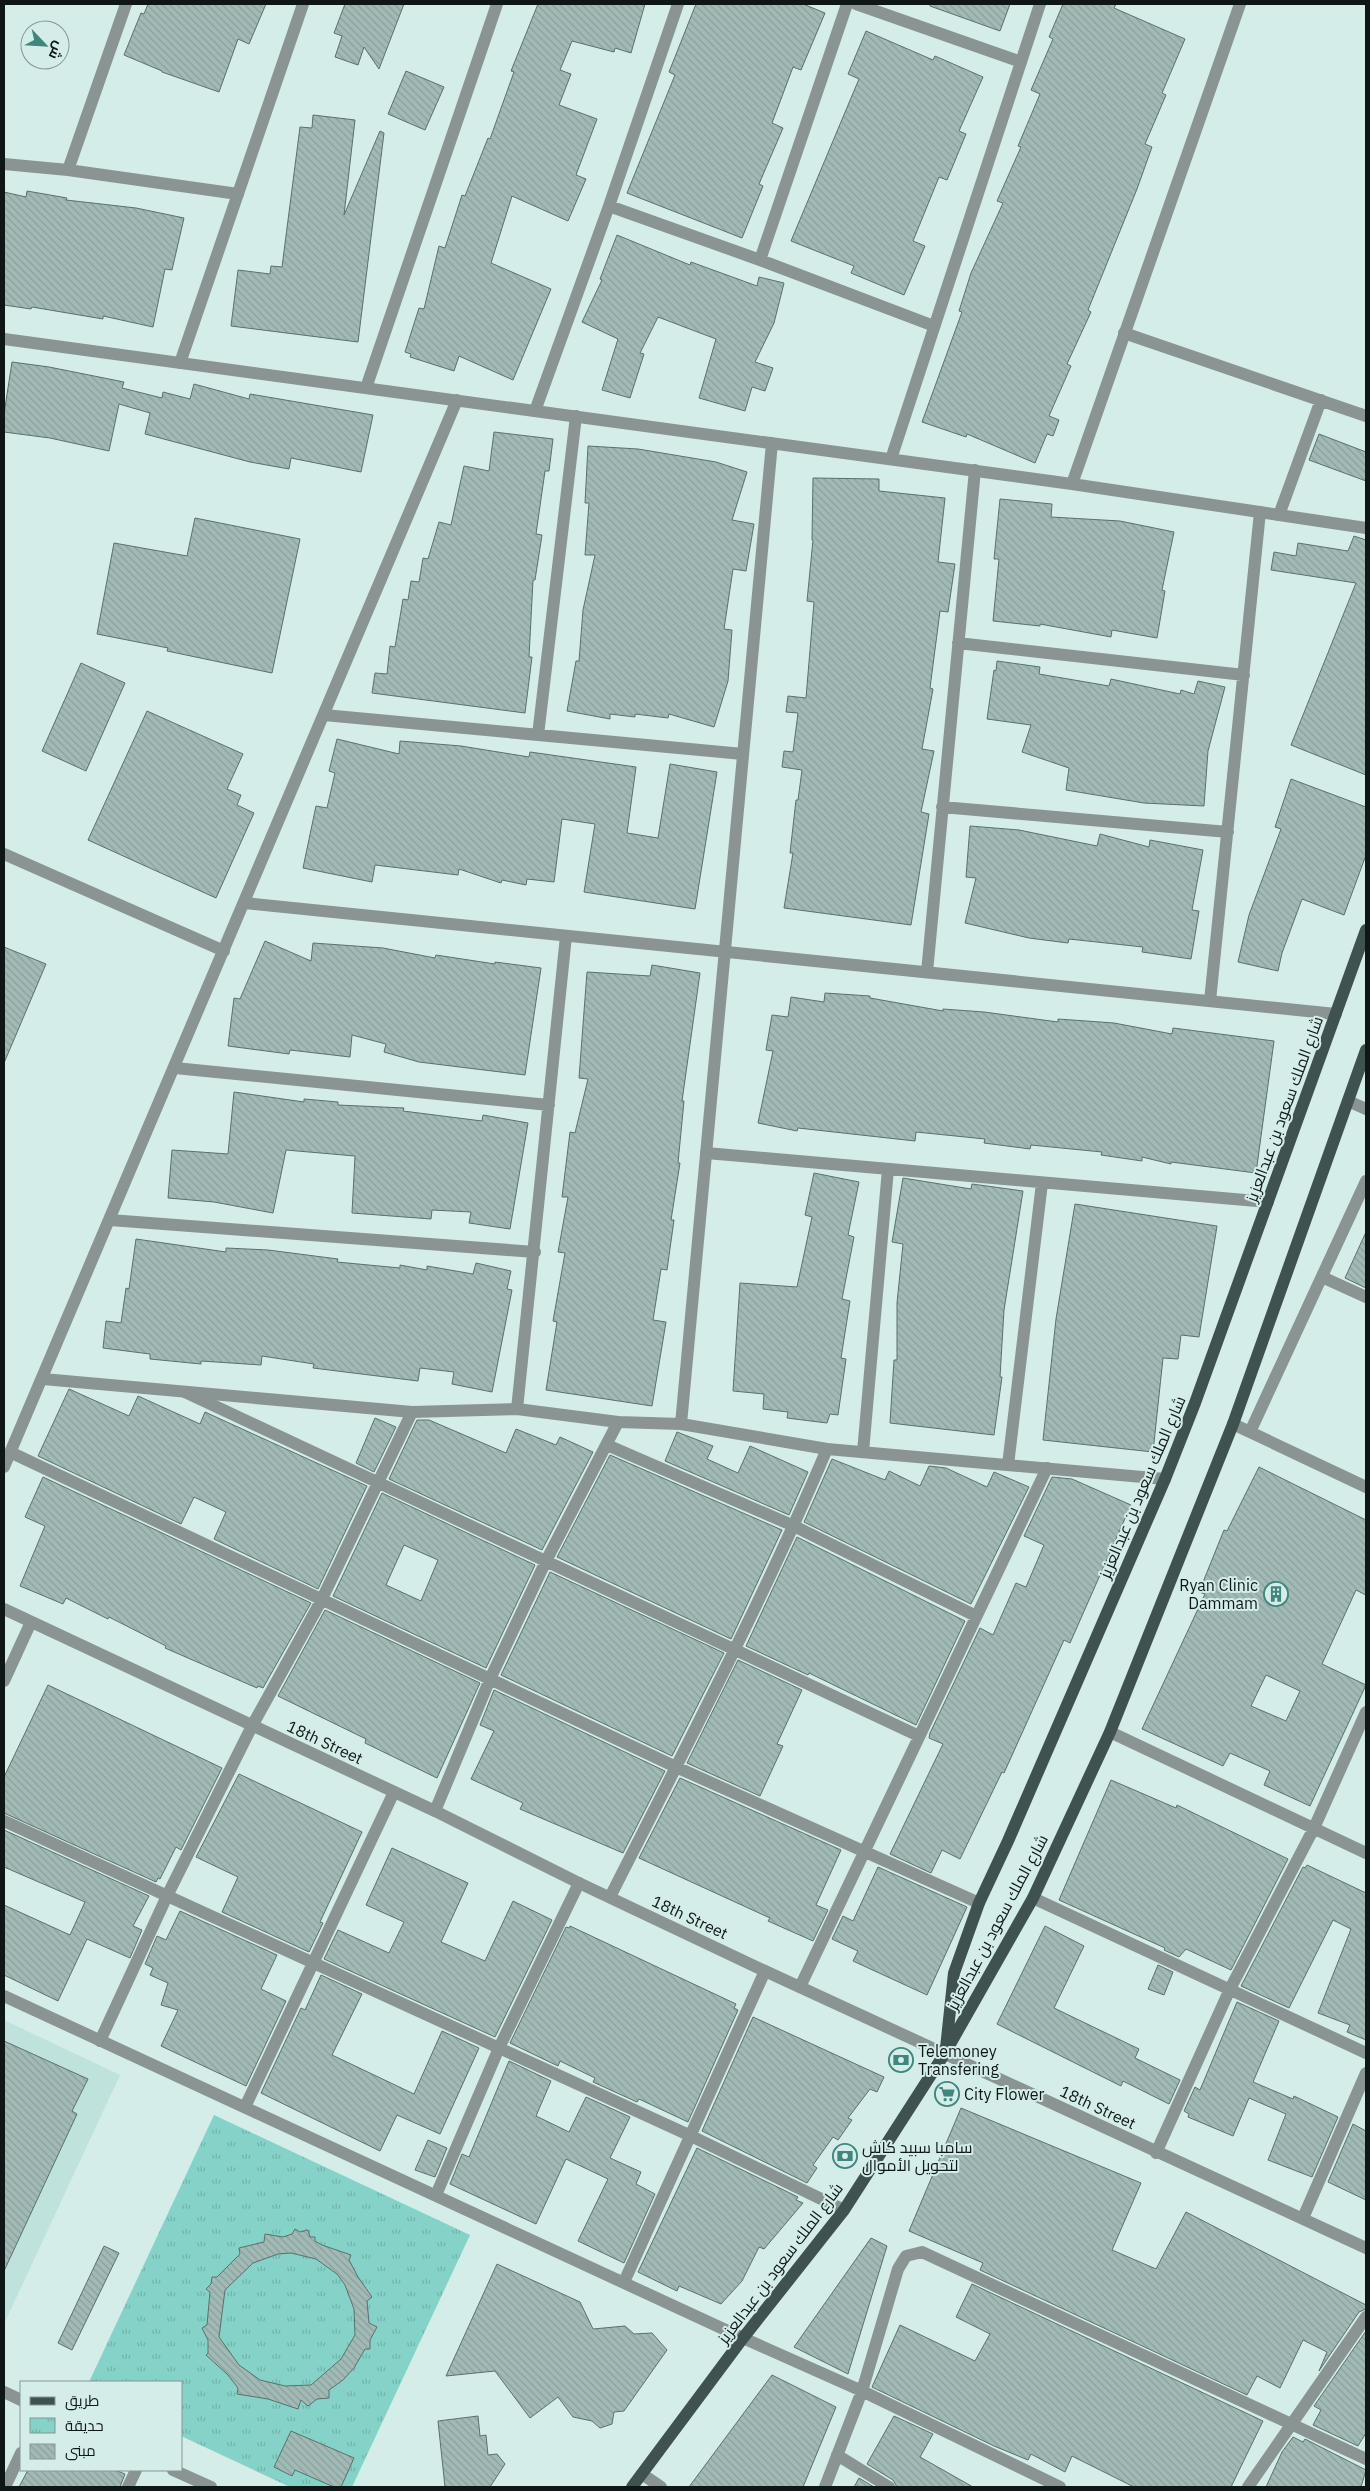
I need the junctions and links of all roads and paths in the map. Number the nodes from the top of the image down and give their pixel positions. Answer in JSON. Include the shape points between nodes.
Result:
{"nodes":[{"id":1,"x":126,"y":4,"type":"edge"},
{"id":2,"x":304,"y":4,"type":"edge"},
{"id":3,"x":498,"y":4,"type":"edge"},
{"id":4,"x":678,"y":4,"type":"edge"},
{"id":5,"x":847,"y":4,"type":"edge"},
{"id":6,"x":856,"y":4,"type":"edge"},
{"id":7,"x":1040,"y":4,"type":"edge"},
{"id":8,"x":1240,"y":4,"type":"edge"},
{"id":9,"x":1021,"y":62,"type":"junction"},
{"id":10,"x":4,"y":164,"type":"edge"},
{"id":11,"x":68,"y":170,"type":"junction"},
{"id":12,"x":238,"y":194,"type":"junction"},
{"id":13,"x":609,"y":206,"type":"junction"},
{"id":14,"x":760,"y":260,"type":"junction"},
{"id":15,"x":934,"y":326,"type":"junction"},
{"id":16,"x":1124,"y":333,"type":"junction"},
{"id":17,"x":4,"y":339,"type":"edge"},
{"id":18,"x":180,"y":363,"type":"junction"},
{"id":19,"x":366,"y":388,"type":"junction"},
{"id":20,"x":457,"y":400,"type":"junction"},
{"id":21,"x":1321,"y":400,"type":"junction"},
{"id":22,"x":535,"y":411,"type":"junction"},
{"id":23,"x":576,"y":416,"type":"junction"},
{"id":24,"x":1366,"y":416,"type":"edge"},
{"id":25,"x":772,"y":443,"type":"junction"},
{"id":26,"x":891,"y":459,"type":"junction"},
{"id":27,"x":975,"y":470,"type":"junction"},
{"id":28,"x":1072,"y":484,"type":"junction"},
{"id":29,"x":1260,"y":512,"type":"junction"},
{"id":30,"x":1279,"y":515,"type":"junction"},
{"id":31,"x":1366,"y":528,"type":"edge"},
{"id":32,"x":958,"y":643,"type":"junction"},
{"id":33,"x":1244,"y":675,"type":"junction"},
{"id":34,"x":324,"y":715,"type":"junction"},
{"id":35,"x":538,"y":735,"type":"junction"},
{"id":36,"x":743,"y":754,"type":"junction"},
{"id":37,"x":942,"y":807,"type":"junction"},
{"id":38,"x":1228,"y":832,"type":"junction"},
{"id":39,"x":4,"y":854,"type":"edge"},
{"id":40,"x":245,"y":903,"type":"junction"},
{"id":41,"x":1366,"y":930,"type":"edge"},
{"id":42,"x":566,"y":936,"type":"junction"},
{"id":43,"x":224,"y":951,"type":"junction"},
{"id":44,"x":725,"y":952,"type":"junction"},
{"id":45,"x":927,"y":972,"type":"junction"},
{"id":46,"x":1210,"y":1001,"type":"junction"},
{"id":47,"x":1336,"y":1014,"type":"junction"},
{"id":48,"x":1366,"y":1050,"type":"edge"},
{"id":49,"x":175,"y":1068,"type":"junction"},
{"id":50,"x":1348,"y":1101,"type":"junction"},
{"id":51,"x":549,"y":1105,"type":"junction"},
{"id":52,"x":1366,"y":1109,"type":"edge"},
{"id":53,"x":706,"y":1153,"type":"junction"},
{"id":54,"x":888,"y":1169,"type":"junction"},
{"id":55,"x":1366,"y":1181,"type":"edge"},
{"id":56,"x":1042,"y":1183,"type":"junction"},
{"id":57,"x":1268,"y":1202,"type":"junction"},
{"id":58,"x":110,"y":1220,"type":"junction"},
{"id":59,"x":535,"y":1252,"type":"junction"},
{"id":60,"x":1322,"y":1277,"type":"junction"},
{"id":61,"x":1366,"y":1298,"type":"edge"},
{"id":62,"x":43,"y":1379,"type":"junction"},
{"id":63,"x":183,"y":1391,"type":"junction"},
{"id":64,"x":517,"y":1409,"type":"junction"},
{"id":65,"x":412,"y":1412,"type":"junction"},
{"id":66,"x":618,"y":1422,"type":"junction"},
{"id":67,"x":681,"y":1424,"type":"junction"},
{"id":68,"x":1233,"y":1424,"type":"junction"},
{"id":69,"x":1250,"y":1432,"type":"junction"},
{"id":70,"x":607,"y":1445,"type":"junction"},
{"id":71,"x":827,"y":1448,"type":"junction"},
{"id":72,"x":863,"y":1452,"type":"junction"},
{"id":73,"x":12,"y":1453,"type":"junction"},
{"id":74,"x":1008,"y":1465,"type":"junction"},
{"id":75,"x":4,"y":1468,"type":"edge"},
{"id":76,"x":1047,"y":1468,"type":"junction"},
{"id":77,"x":1165,"y":1479,"type":"junction"},
{"id":78,"x":378,"y":1484,"type":"junction"},
{"id":79,"x":1366,"y":1486,"type":"edge"},
{"id":80,"x":794,"y":1526,"type":"junction"},
{"id":81,"x":545,"y":1562,"type":"junction"},
{"id":82,"x":321,"y":1601,"type":"junction"},
{"id":83,"x":4,"y":1609,"type":"edge"},
{"id":84,"x":976,"y":1616,"type":"junction"},
{"id":85,"x":31,"y":1622,"type":"junction"},
{"id":86,"x":735,"y":1651,"type":"junction"},
{"id":87,"x":490,"y":1679,"type":"junction"},
{"id":88,"x":4,"y":1681,"type":"edge"},
{"id":89,"x":1366,"y":1712,"type":"edge"},
{"id":90,"x":252,"y":1726,"type":"junction"},
{"id":91,"x":1110,"y":1732,"type":"junction"},
{"id":92,"x":919,"y":1736,"type":"junction"},
{"id":93,"x":676,"y":1767,"type":"junction"},
{"id":94,"x":394,"y":1792,"type":"junction"},
{"id":95,"x":435,"y":1811,"type":"junction"},
{"id":96,"x":4,"y":1821,"type":"edge"},
{"id":97,"x":1314,"y":1828,"type":"junction"},
{"id":98,"x":864,"y":1850,"type":"junction"},
{"id":99,"x":1366,"y":1853,"type":"edge"},
{"id":100,"x":578,"y":1883,"type":"junction"},
{"id":101,"x":167,"y":1896,"type":"junction"},
{"id":102,"x":610,"y":1897,"type":"junction"},
{"id":103,"x":1033,"y":1898,"type":"junction"},
{"id":104,"x":979,"y":1903,"type":"junction"},
{"id":105,"x":312,"y":1963,"type":"junction"},
{"id":106,"x":765,"y":1971,"type":"junction"},
{"id":107,"x":800,"y":1987,"type":"junction"},
{"id":108,"x":1230,"y":1989,"type":"junction"},
{"id":109,"x":4,"y":1996,"type":"edge"},
{"id":110,"x":100,"y":2041,"type":"junction"},
{"id":111,"x":499,"y":2048,"type":"junction"},
{"id":112,"x":945,"y":2053,"type":"junction"},
{"id":113,"x":1366,"y":2053,"type":"edge"},
{"id":114,"x":1366,"y":2073,"type":"edge"},
{"id":115,"x":245,"y":2107,"type":"junction"},
{"id":116,"x":691,"y":2136,"type":"junction"},
{"id":117,"x":1156,"y":2153,"type":"junction"},
{"id":118,"x":436,"y":2195,"type":"junction"},
{"id":119,"x":844,"y":2210,"type":"junction"},
{"id":120,"x":1303,"y":2218,"type":"junction"},
{"id":121,"x":1366,"y":2248,"type":"edge"},
{"id":122,"x":624,"y":2282,"type":"junction"},
{"id":123,"x":1366,"y":2317,"type":"edge"},
{"id":124,"x":743,"y":2338,"type":"junction"},
{"id":125,"x":862,"y":2391,"type":"junction"},
{"id":126,"x":4,"y":2392,"type":"edge"},
{"id":127,"x":20,"y":2400,"type":"edge"},
{"id":128,"x":1293,"y":2424,"type":"junction"},
{"id":129,"x":20,"y":2455,"type":"edge"},
{"id":130,"x":837,"y":2455,"type":"junction"},
{"id":131,"x":1366,"y":2460,"type":"edge"},
{"id":132,"x":136,"y":2471,"type":"edge"},
{"id":133,"x":175,"y":2471,"type":"edge"},
{"id":134,"x":642,"y":2474,"type":"junction"},
{"id":135,"x":5,"y":2487,"type":"edge"},
{"id":136,"x":128,"y":2487,"type":"edge"},
{"id":137,"x":211,"y":2487,"type":"edge"},
{"id":138,"x":632,"y":2487,"type":"edge"},
{"id":139,"x":661,"y":2487,"type":"edge"},
{"id":140,"x":825,"y":2487,"type":"edge"},
{"id":141,"x":889,"y":2487,"type":"edge"},
{"id":142,"x":1060,"y":2487,"type":"edge"},
{"id":143,"x":1248,"y":2487,"type":"edge"}],
"edges":[{"from":1,"to":11,"type":"street"},
{"from":2,"to":12,"type":"street"},
{"from":3,"to":19,"type":"street"},
{"from":4,"to":13,"type":"street"},
{"from":5,"to":14,"type":"street"},
{"from":6,"to":9,"type":"street"},
{"from":7,"to":9,"type":"street"},
{"from":8,"to":16,"type":"street"},
{"from":9,"to":15,"type":"street"},
{"from":10,"to":11,"type":"street"},
{"from":11,"to":12,"type":"street"},
{"from":12,"to":18,"type":"street"},
{"from":13,"to":14,"type":"street"},
{"from":13,"to":22,"type":"street"},
{"from":14,"to":15,"type":"street"},
{"from":15,"to":26,"type":"street"},
{"from":16,"to":21,"type":"street"},
{"from":16,"to":28,"type":"street"},
{"from":17,"to":18,"type":"street"},
{"from":18,"to":19,"type":"street"},
{"from":19,"to":20,"type":"street"},
{"from":20,"to":22,"type":"street"},
{"from":20,"to":34,"type":"street"},
{"from":21,"to":24,"type":"street"},
{"from":21,"to":30,"type":"street"},
{"from":22,"to":23,"type":"street"},
{"from":23,"to":25,"type":"street"},
{"from":23,"to":35,"type":"street"},
{"from":25,"to":26,"type":"street"},
{"from":25,"to":36,"type":"street"},
{"from":26,"to":27,"type":"street"},
{"from":27,"to":28,"type":"street"},
{"from":27,"to":32,"type":"street"},
{"from":28,"to":29,"type":"street"},
{"from":29,"to":30,"type":"street"},
{"from":29,"to":33,"type":"street"},
{"from":30,"to":31,"type":"street"},
{"from":32,"to":33,"type":"street"},
{"from":32,"to":37,"type":"street"},
{"from":33,"to":38,"type":"street"},
{"from":34,"to":35,"type":"street"},
{"from":34,"to":40,"type":"street"},
{"from":35,"to":36,"type":"street"},
{"from":36,"to":44,"type":"street"},
{"from":37,"to":38,"type":"street"},
{"from":37,"to":45,"type":"street"},
{"from":38,"to":46,"type":"street"},
{"from":39,"to":43,"type":"street"},
{"from":40,"to":42,"type":"street"},
{"from":40,"to":43,"type":"street"},
{"from":41,"to":47,"type":"main road","name":"شارع الملك سعود بن عبدالعزيز"},
{"from":42,"to":44,"type":"street"},
{"from":42,"to":51,"type":"street"},
{"from":43,"to":49,"type":"street"},
{"from":44,"to":45,"type":"street"},
{"from":44,"to":53,"type":"street"},
{"from":45,"to":46,"type":"street"},
{"from":46,"to":47,"type":"street"},
{"from":47,"to":57,"type":"main road","name":"شارع الملك سعود بن عبدالعزيز"},
{"from":48,"to":50,"type":"main road","name":"شارع الملك سعود بن عبدالعزيز"},
{"from":49,"to":51,"type":"street"},
{"from":49,"to":58,"type":"street"},
{"from":50,"to":52,"type":"street"},
{"from":50,"to":68,"type":"main road","name":"شارع الملك سعود بن عبدالعزيز"},
{"from":51,"to":59,"type":"street"},
{"from":53,"to":54,"type":"street"},
{"from":53,"to":67,"type":"street"},
{"from":54,"to":56,"type":"street"},
{"from":54,"to":72,"type":"street"},
{"from":55,"to":60,"type":"street"},
{"from":56,"to":57,"type":"street"},
{"from":56,"to":74,"type":"street"},
{"from":57,"to":77,"type":"main road","name":"شارع الملك سعود بن عبدالعزيز"},
{"from":58,"to":59,"type":"street"},
{"from":58,"to":62,"type":"street"},
{"from":59,"to":64,"type":"street"},
{"from":60,"to":61,"type":"street"},
{"from":60,"to":69,"type":"street"},
{"from":62,"to":63,"type":"street"},
{"from":62,"to":73,"type":"street"},
{"from":63,"to":65,"type":"street"},
{"from":63,"to":78,"type":"street"},
{"from":64,"to":65,"type":"street"},
{"from":64,"to":66,"type":"street"},
{"from":65,"to":78,"type":"street"},
{"from":66,"to":67,"type":"street"},
{"from":66,"to":70,"type":"street"},
{"from":67,"to":71,"type":"street"},
{"from":68,"to":69,"type":"street"},
{"from":68,"to":91,"type":"main road","name":"شارع الملك سعود بن عبدالعزيز"},
{"from":69,"to":79,"type":"street"},
{"from":70,"to":80,"type":"street"},
{"from":70,"to":81,"type":"street"},
{"from":71,"to":72,"type":"street"},
{"from":71,"to":80,"type":"street"},
{"from":72,"to":74,"type":"street"},
{"from":73,"to":75,"type":"street"},
{"from":73,"to":82,"type":"street"},
{"from":74,"to":76,"type":"street"},
{"from":76,"to":77,"type":"street"},
{"from":76,"to":84,"type":"street"},
{"from":77,"to":104,"type":"main road","name":"شارع الملك سعود بن عبدالعزيز"},
{"from":78,"to":81,"type":"street"},
{"from":78,"to":82,"type":"street"},
{"from":80,"to":84,"type":"street"},
{"from":80,"to":86,"type":"street"},
{"from":81,"to":86,"type":"street"},
{"from":81,"to":87,"type":"street"},
{"from":82,"to":87,"type":"street"},
{"from":82,"to":90,"type":"street"},
{"from":83,"to":85,"type":"street","name":"18th Street"},
{"from":84,"to":92,"type":"street"},
{"from":85,"to":88,"type":"street"},
{"from":85,"to":90,"type":"street","name":"18th Street"},
{"from":86,"to":92,"type":"street"},
{"from":86,"to":93,"type":"street"},
{"from":87,"to":93,"type":"street"},
{"from":87,"to":95,"type":"street"},
{"from":89,"to":97,"type":"street"},
{"from":90,"to":94,"type":"street","name":"18th Street"},
{"from":90,"to":101,"type":"street"},
{"from":91,"to":97,"type":"street"},
{"from":91,"to":103,"type":"main road","name":"شارع الملك سعود بن عبدالعزيز"},
{"from":92,"to":98,"type":"street"},
{"from":93,"to":98,"type":"street"},
{"from":93,"to":102,"type":"street"},
{"from":94,"to":95,"type":"street","name":"18th Street"},
{"from":94,"to":105,"type":"street"},
{"from":95,"to":100,"type":"street","name":"18th Street"},
{"from":96,"to":101,"type":"street"},
{"from":97,"to":99,"type":"street"},
{"from":97,"to":108,"type":"street"},
{"from":98,"to":104,"type":"street"},
{"from":98,"to":107,"type":"street"},
{"from":100,"to":102,"type":"street","name":"18th Street"},
{"from":100,"to":111,"type":"street"},
{"from":101,"to":105,"type":"street"},
{"from":101,"to":110,"type":"street"},
{"from":102,"to":106,"type":"street","name":"18th Street"},
{"from":103,"to":108,"type":"street"},
{"from":103,"to":112,"type":"main road","name":"شارع الملك سعود بن عبدالعزيز"},
{"from":104,"to":112,"type":"main road","name":"شارع الملك سعود بن عبدالعزيز","via":[[954,1973]]},
{"from":105,"to":111,"type":"street"},
{"from":105,"to":115,"type":"street"},
{"from":106,"to":107,"type":"street","name":"18th Street"},
{"from":106,"to":116,"type":"street"},
{"from":107,"to":112,"type":"street","name":"18th Street"},
{"from":108,"to":113,"type":"street"},
{"from":108,"to":117,"type":"street"},
{"from":109,"to":110,"type":"street"},
{"from":110,"to":115,"type":"street"},
{"from":111,"to":116,"type":"street"},
{"from":111,"to":118,"type":"street"},
{"from":112,"to":117,"type":"street","name":"18th Street"},
{"from":112,"to":119,"type":"main road","name":"شارع الملك سعود بن عبدالعزيز"},
{"from":114,"to":120,"type":"street"},
{"from":115,"to":118,"type":"street"},
{"from":116,"to":119,"type":"street"},
{"from":116,"to":122,"type":"street"},
{"from":117,"to":120,"type":"street","name":"18th Street"},
{"from":118,"to":122,"type":"street"},
{"from":119,"to":124,"type":"main road","name":"شارع الملك سعود بن عبدالعزيز"},
{"from":120,"to":121,"type":"street","name":"18th Street"},
{"from":122,"to":124,"type":"street"},
{"from":123,"to":128,"type":"street"},
{"from":124,"to":125,"type":"street"},
{"from":124,"to":134,"type":"main road","name":"شارع الملك سعود بن عبدالعزيز"},
{"from":125,"to":128,"type":"street","via":[[898,2269],[906,2256],[922,2252]]},
{"from":125,"to":130,"type":"street"},
{"from":125,"to":142,"type":"street"},
{"from":126,"to":127,"type":"street"},
{"from":128,"to":131,"type":"street"},
{"from":128,"to":143,"type":"street"},
{"from":129,"to":135,"type":"street"},
{"from":130,"to":140,"type":"street"},
{"from":130,"to":141,"type":"street"},
{"from":132,"to":136,"type":"street"},
{"from":133,"to":137,"type":"street"},
{"from":134,"to":138,"type":"main road","name":"شارع الملك سعود بن عبدالعزيز"},
{"from":134,"to":139,"type":"street"}]}
